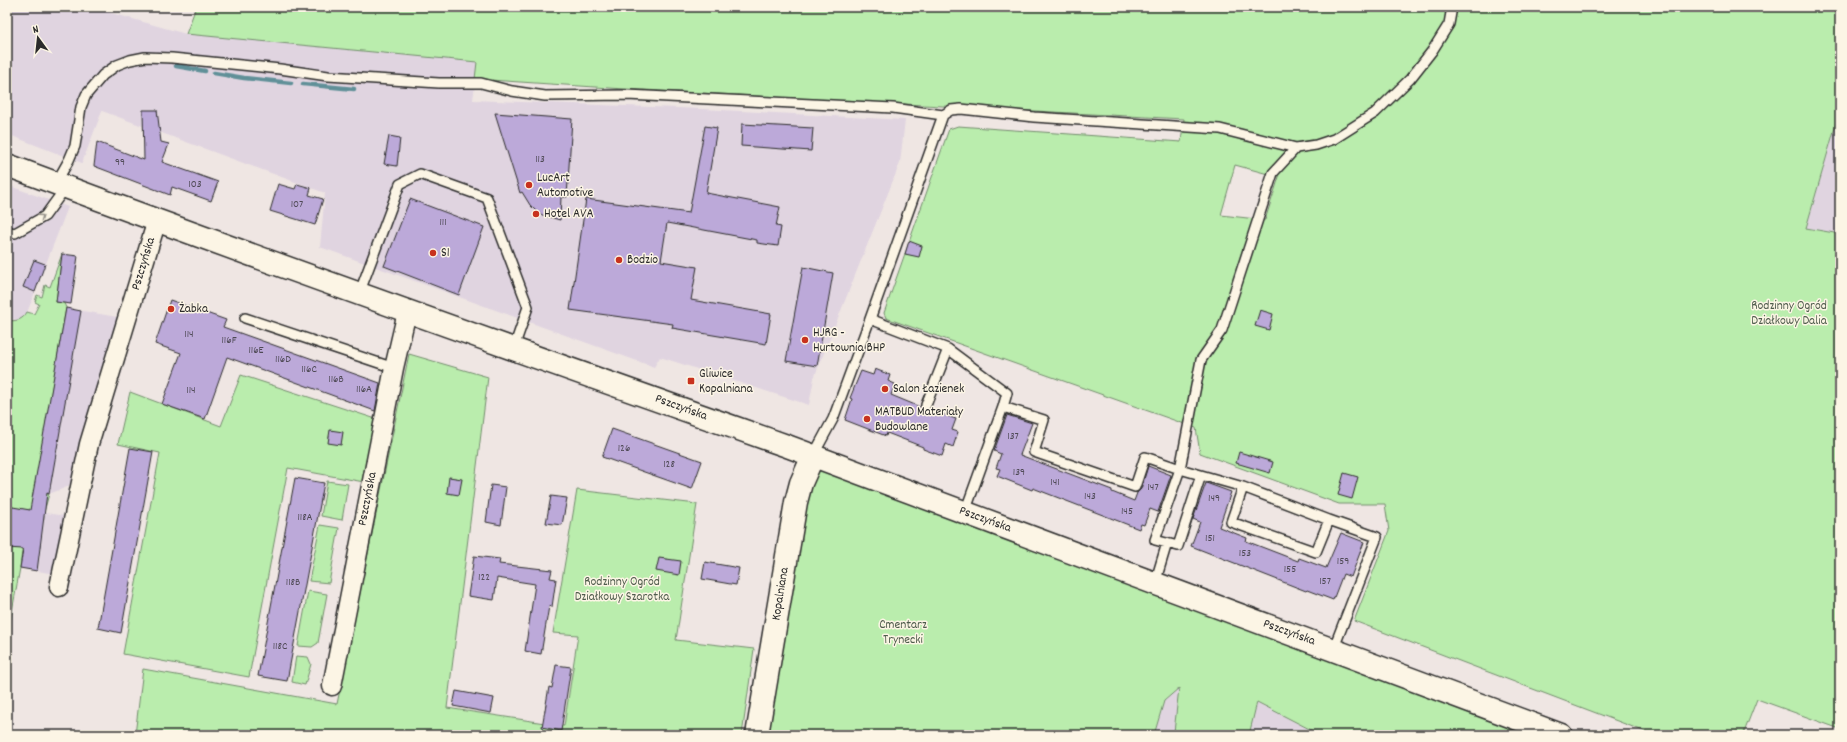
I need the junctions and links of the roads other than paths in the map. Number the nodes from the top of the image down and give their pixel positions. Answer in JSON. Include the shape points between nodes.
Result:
{"nodes":[{"id":1,"x":1452,"y":7,"type":"edge"},
{"id":2,"x":943,"y":115,"type":"junction"},
{"id":3,"x":1296,"y":148,"type":"junction"},
{"id":4,"x":7,"y":165,"type":"edge"},
{"id":5,"x":61,"y":185,"type":"junction"},
{"id":6,"x":157,"y":220,"type":"junction"},
{"id":7,"x":7,"y":231,"type":"edge"},
{"id":8,"x":359,"y":294,"type":"junction"},
{"id":9,"x":407,"y":312,"type":"junction"},
{"id":10,"x":245,"y":318,"type":"dead end"},
{"id":11,"x":870,"y":319,"type":"junction"},
{"id":12,"x":948,"y":349,"type":"junction"},
{"id":13,"x":513,"y":350,"type":"junction"},
{"id":14,"x":394,"y":368,"type":"junction"},
{"id":15,"x":926,"y":405,"type":"dead end"},
{"id":16,"x":1003,"y":407,"type":"junction"},
{"id":17,"x":813,"y":456,"type":"junction"},
{"id":18,"x":1180,"y":469,"type":"junction"},
{"id":19,"x":1201,"y":475,"type":"junction"},
{"id":20,"x":1243,"y":487,"type":"junction"},
{"id":21,"x":965,"y":512,"type":"junction"},
{"id":22,"x":1329,"y":520,"type":"junction"},
{"id":23,"x":1167,"y":543,"type":"junction"},
{"id":24,"x":1155,"y":583,"type":"junction"},
{"id":25,"x":59,"y":587,"type":"dead end"},
{"id":26,"x":1333,"y":650,"type":"junction"},
{"id":27,"x":332,"y":686,"type":"dead end"},
{"id":28,"x":757,"y":735,"type":"edge"},
{"id":29,"x":1561,"y":735,"type":"edge"}],
"edges":[{"from":1,"to":3,"type":"lane","via":[[1449,24],[1432,50],[1410,79],[1375,113],[1334,139]]},
{"from":2,"to":3,"type":"lane","via":[[951,110],[961,109],[1034,118],[1189,125],[1220,128]]},
{"from":2,"to":5,"type":"lane","via":[[893,108],[627,95],[545,96],[481,83],[328,76],[280,68],[145,57],[118,65],[103,75],[86,95],[80,113],[75,146]]},
{"from":2,"to":11,"type":"lane"},
{"from":3,"to":18,"type":"lane","via":[[1273,173],[1222,330],[1201,360]]},
{"from":4,"to":5,"type":"main road","name":"Pszczyńska"},
{"from":5,"to":6,"type":"main road","name":"Pszczyńska"},
{"from":7,"to":5,"type":"lane","one_way":true,"via":[[15,232],[45,216]]},
{"from":6,"to":8,"type":"main road","name":"Pszczyńska"},
{"from":6,"to":25,"type":"street","name":"Pszczyńska","via":[[89,444]]},
{"from":8,"to":9,"type":"main road","name":"Pszczyńska"},
{"from":8,"to":13,"type":"lane","via":[[400,184],[420,174],[486,198],[528,307]]},
{"from":9,"to":13,"type":"main road","name":"Pszczyńska"},
{"from":9,"to":14,"type":"street","name":"Pszczyńska"},
{"from":10,"to":14,"type":"lane"},
{"from":11,"to":12,"type":"lane"},
{"from":11,"to":17,"type":"lane","via":[[830,425]]},
{"from":12,"to":15,"type":"lane"},
{"from":12,"to":16,"type":"lane","via":[[1007,393]]},
{"from":13,"to":17,"type":"main road","name":"Pszczyńska"},
{"from":14,"to":27,"type":"street","name":"Pszczyńska"},
{"from":16,"to":18,"type":"lane","via":[[1044,420],[1034,452],[1135,487],[1145,457]]},
{"from":16,"to":21,"type":"lane"},
{"from":17,"to":21,"type":"main road","name":"Pszczyńska"},
{"from":17,"to":28,"type":"main road","name":"Kopalniana","via":[[800,483],[796,502]]},
{"from":18,"to":19,"type":"lane"},
{"from":18,"to":23,"type":"lane","via":[[1155,540]]},
{"from":19,"to":20,"type":"lane"},
{"from":19,"to":23,"type":"lane","via":[[1178,546]]},
{"from":20,"to":22,"type":"lane"},
{"from":20,"to":22,"type":"lane","via":[[1231,522],[1316,552]]},
{"from":21,"to":24,"type":"main road","name":"Pszczyńska"},
{"from":22,"to":26,"type":"lane","via":[[1377,537]]},
{"from":23,"to":24,"type":"lane"},
{"from":24,"to":26,"type":"main road","name":"Pszczyńska"},
{"from":26,"to":29,"type":"main road","name":"Pszczyńska"}]}
